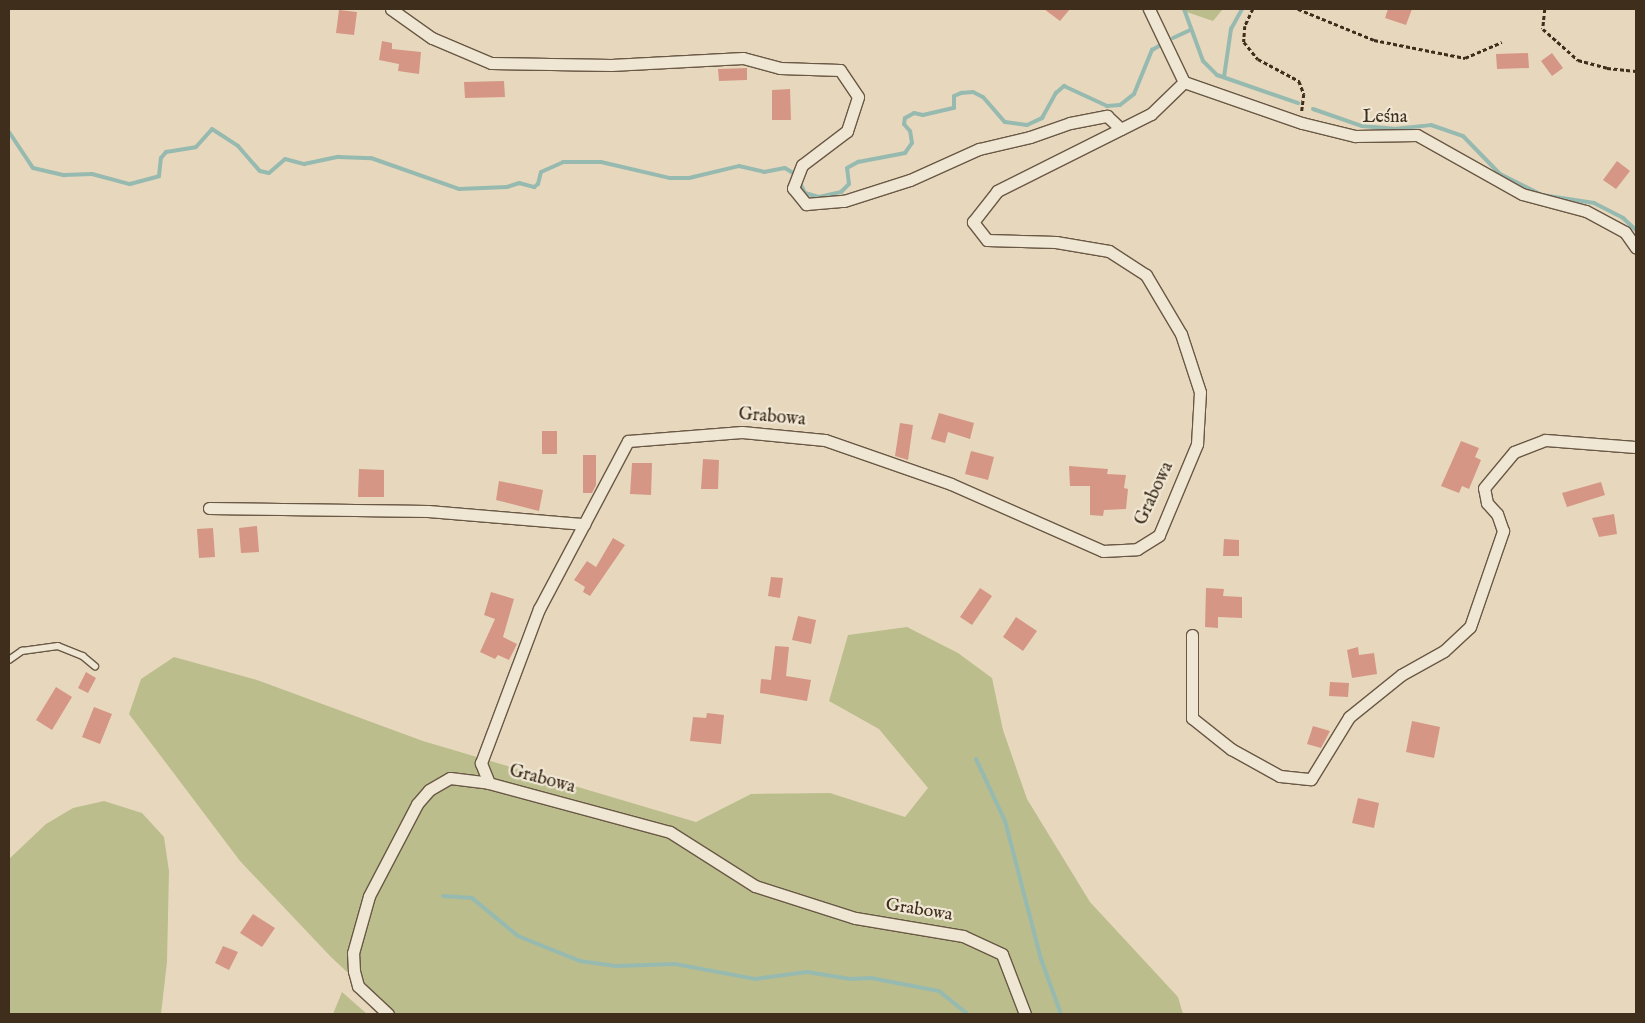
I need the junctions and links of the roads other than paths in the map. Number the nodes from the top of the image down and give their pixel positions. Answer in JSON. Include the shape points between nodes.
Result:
{"nodes":[{"id":1,"x":391,"y":9,"type":"edge"},
{"id":2,"x":1149,"y":9,"type":"edge"},
{"id":3,"x":1184,"y":82,"type":"junction"},
{"id":4,"x":1121,"y":129,"type":"junction"},
{"id":5,"x":1636,"y":248,"type":"edge"},
{"id":6,"x":1636,"y":447,"type":"edge"},
{"id":7,"x":209,"y":508,"type":"dead end"},
{"id":8,"x":584,"y":524,"type":"junction"},
{"id":9,"x":1192,"y":635,"type":"dead end"},
{"id":10,"x":9,"y":660,"type":"edge"},
{"id":11,"x":95,"y":666,"type":"dead end"},
{"id":12,"x":489,"y":783,"type":"junction"},
{"id":13,"x":388,"y":1014,"type":"edge"},
{"id":14,"x":1025,"y":1014,"type":"edge"}],
"edges":[{"from":1,"to":4,"type":"street","via":[[432,38],[491,63],[610,65],[743,58],[780,68],[840,70],[858,97],[847,131],[802,165],[793,188],[806,204],[844,201],[910,180],[979,149],[1030,137],[1070,122],[1107,116]]},
{"from":2,"to":3,"type":"street"},
{"from":3,"to":4,"type":"street","name":"Grabowa","via":[[1151,114]]},
{"from":3,"to":5,"type":"street","name":"Leśna","via":[[1302,123],[1355,136],[1417,135],[1522,194],[1586,211],[1626,232]]},
{"from":4,"to":8,"type":"street","name":"Grabowa","via":[[997,191],[973,222],[987,240],[1056,242],[1109,251],[1146,275],[1182,334],[1200,392],[1197,444],[1159,535],[1137,549],[1103,551],[951,484],[825,440],[742,432],[628,440]]},
{"from":6,"to":9,"type":"street","via":[[1545,440],[1514,452],[1484,488],[1487,503],[1497,514],[1503,531],[1470,627],[1444,651],[1401,675],[1349,717],[1311,779],[1280,776],[1231,750],[1192,718]]},
{"from":7,"to":8,"type":"street","via":[[428,512]]},
{"from":8,"to":12,"type":"street","name":"Grabowa","via":[[539,609],[493,726],[481,763]]},
{"from":10,"to":11,"type":"lane","via":[[22,651],[58,646],[83,656]]},
{"from":12,"to":13,"type":"street","via":[[450,778],[429,790],[417,804],[368,896],[353,953],[354,971],[358,986]]},
{"from":12,"to":14,"type":"street","name":"Grabowa","via":[[670,832],[755,886],[856,918],[963,936],[1002,954]]}]}
